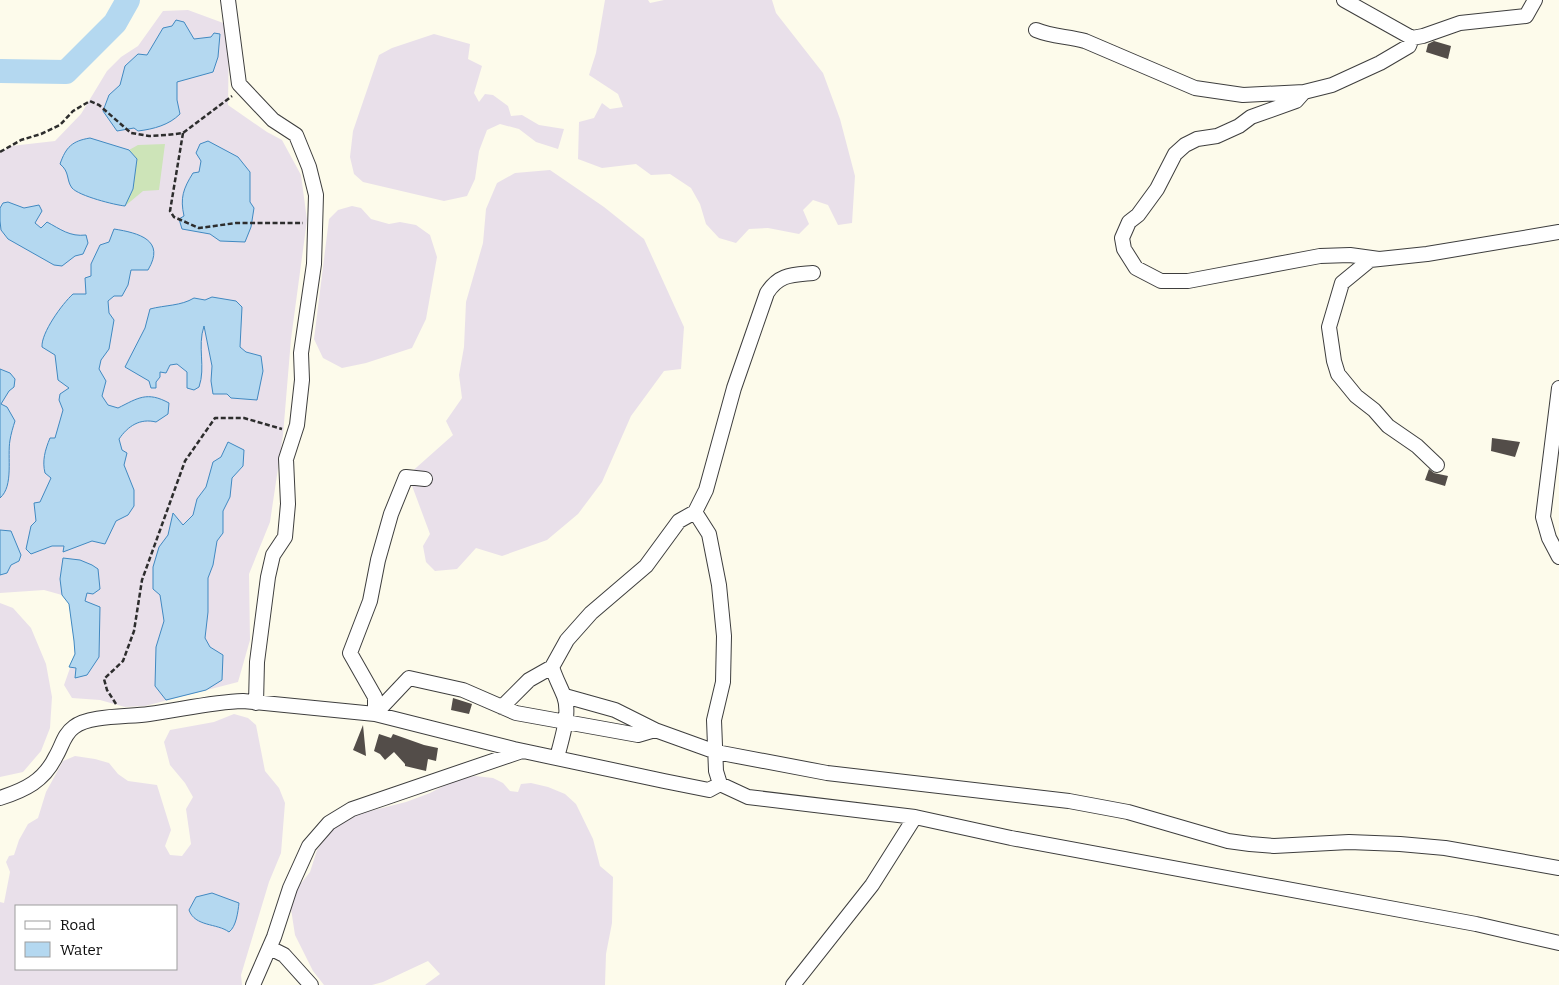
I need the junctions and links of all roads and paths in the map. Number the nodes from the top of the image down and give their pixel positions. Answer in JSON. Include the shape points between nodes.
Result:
{"nodes":[{"id":1,"x":228,"y":0,"type":"edge"},
{"id":2,"x":1344,"y":0,"type":"edge"},
{"id":3,"x":1535,"y":0,"type":"edge"},
{"id":4,"x":1036,"y":30,"type":"dead end"},
{"id":5,"x":1412,"y":38,"type":"junction"},
{"id":6,"x":239,"y":84,"type":"junction"},
{"id":7,"x":1304,"y":92,"type":"junction"},
{"id":8,"x":183,"y":133,"type":"junction"},
{"id":9,"x":0,"y":152,"type":"edge"},
{"id":10,"x":316,"y":225,"type":"junction"},
{"id":11,"x":1559,"y":232,"type":"edge"},
{"id":12,"x":1379,"y":259,"type":"junction"},
{"id":13,"x":813,"y":274,"type":"dead end"},
{"id":14,"x":1559,"y":388,"type":"edge"},
{"id":15,"x":297,"y":425,"type":"junction"},
{"id":16,"x":1437,"y":466,"type":"dead end"},
{"id":17,"x":425,"y":479,"type":"dead end"},
{"id":18,"x":1552,"y":496,"type":"edge"},
{"id":19,"x":696,"y":512,"type":"junction"},
{"id":20,"x":1559,"y":557,"type":"edge"},
{"id":21,"x":552,"y":667,"type":"junction"},
{"id":22,"x":565,"y":696,"type":"junction"},
{"id":23,"x":256,"y":703,"type":"junction"},
{"id":24,"x":116,"y":705,"type":"dead end"},
{"id":25,"x":502,"y":707,"type":"junction"},
{"id":26,"x":375,"y":714,"type":"junction"},
{"id":27,"x":565,"y":722,"type":"junction"},
{"id":28,"x":655,"y":730,"type":"junction"},
{"id":29,"x":522,"y":751,"type":"junction"},
{"id":30,"x":716,"y":752,"type":"junction"},
{"id":31,"x":557,"y":758,"type":"junction"},
{"id":32,"x":720,"y":784,"type":"junction"},
{"id":33,"x":0,"y":798,"type":"edge"},
{"id":34,"x":915,"y":817,"type":"junction"},
{"id":35,"x":1559,"y":868,"type":"edge"},
{"id":36,"x":1559,"y":943,"type":"edge"},
{"id":37,"x":270,"y":948,"type":"junction"},
{"id":38,"x":254,"y":985,"type":"edge"},
{"id":39,"x":311,"y":985,"type":"edge"},
{"id":40,"x":794,"y":985,"type":"edge"}],
"edges":[{"from":1,"to":6,"type":"street"},
{"from":2,"to":5,"type":"street"},
{"from":3,"to":5,"type":"street","via":[[1526,16],[1460,23]]},
{"from":4,"to":7,"type":"street","via":[[1085,42],[1163,76],[1211,92],[1243,95]]},
{"from":5,"to":7,"type":"street","via":[[1409,46],[1380,63],[1332,85]]},
{"from":6,"to":8,"type":"path","via":[[233,96]]},
{"from":6,"to":10,"type":"street","via":[[273,120],[296,135],[316,195]]},
{"from":7,"to":12,"type":"street","via":[[1296,101],[1251,118],[1217,136],[1185,144],[1175,154],[1158,188],[1129,222],[1122,238],[1124,249],[1136,268],[1161,281],[1188,281],[1320,256],[1350,255]]},
{"from":8,"to":9,"type":"path","via":[[149,136],[131,133],[90,101],[73,111],[60,125]]},
{"from":8,"to":10,"type":"path","via":[[170,211],[174,217],[199,228],[236,222]]},
{"from":10,"to":15,"type":"street","via":[[314,264],[301,354]]},
{"from":11,"to":12,"type":"street"},
{"from":12,"to":16,"type":"street","via":[[1367,261],[1342,283],[1330,327],[1334,361],[1342,380],[1356,396]]},
{"from":13,"to":19,"type":"street","via":[[775,281],[767,293],[734,388],[706,490]]},
{"from":14,"to":18,"type":"street"},
{"from":15,"to":23,"type":"street","via":[[286,459],[288,504],[285,537],[274,556],[268,577],[257,662]]},
{"from":15,"to":24,"type":"path","via":[[288,430],[244,418],[216,418],[185,462],[142,580],[134,631],[123,661],[104,679]]},
{"from":17,"to":26,"type":"street","via":[[406,477],[396,499],[370,601],[350,653],[375,697]]},
{"from":18,"to":20,"type":"street","via":[[1543,518]]},
{"from":19,"to":21,"type":"street","via":[[679,521],[646,566],[591,612],[567,640]]},
{"from":19,"to":30,"type":"street","via":[[709,534],[724,636],[723,682],[714,720]]},
{"from":21,"to":22,"type":"street"},
{"from":21,"to":25,"type":"street","via":[[529,680]]},
{"from":22,"to":27,"type":"street"},
{"from":22,"to":28,"type":"street","via":[[615,710]]},
{"from":23,"to":26,"type":"street"},
{"from":23,"to":33,"type":"street","via":[[222,702],[148,715],[86,721],[74,727],[64,738],[44,776],[25,790]]},
{"from":25,"to":26,"type":"street","via":[[463,690],[409,678]]},
{"from":25,"to":27,"type":"street","via":[[516,713]]},
{"from":26,"to":29,"type":"street"},
{"from":27,"to":28,"type":"street","via":[[638,735]]},
{"from":27,"to":31,"type":"street"},
{"from":28,"to":30,"type":"street"},
{"from":29,"to":31,"type":"street"},
{"from":29,"to":37,"type":"street","via":[[352,809],[330,824],[309,846],[290,888]]},
{"from":30,"to":32,"type":"street"},
{"from":30,"to":35,"type":"street","via":[[872,779],[1069,801],[1128,812],[1228,841],[1274,846],[1349,842],[1400,844],[1445,848]]},
{"from":31,"to":32,"type":"street","via":[[709,790]]},
{"from":32,"to":34,"type":"street","via":[[748,797]]},
{"from":34,"to":36,"type":"street","via":[[1011,838],[1476,924]]},
{"from":34,"to":40,"type":"street","via":[[872,885]]},
{"from":37,"to":38,"type":"street"},
{"from":37,"to":39,"type":"street","via":[[284,955]]}]}
